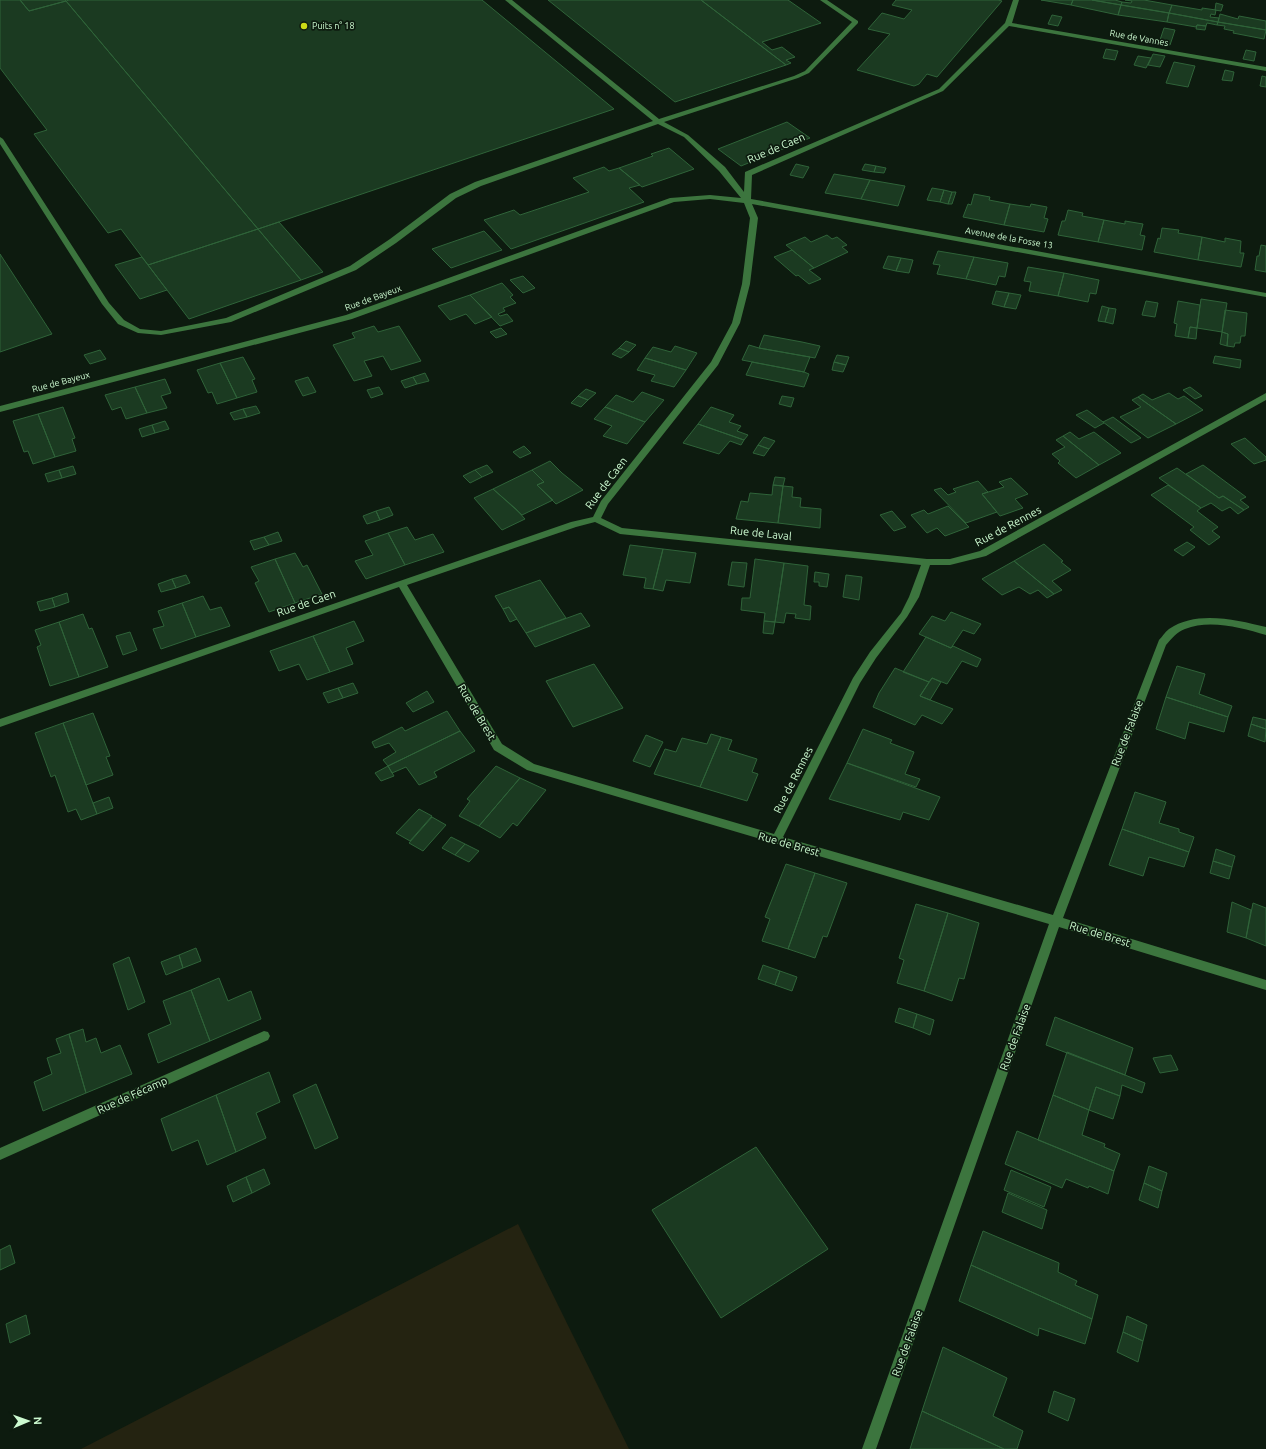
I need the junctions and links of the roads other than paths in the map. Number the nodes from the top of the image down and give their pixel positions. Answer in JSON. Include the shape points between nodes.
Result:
{"nodes":[{"id":1,"x":508,"y":0,"type":"edge"},
{"id":2,"x":823,"y":0,"type":"edge"},
{"id":3,"x":1016,"y":0,"type":"edge"},
{"id":4,"x":1008,"y":24,"type":"junction"},
{"id":5,"x":1266,"y":69,"type":"edge"},
{"id":6,"x":658,"y":122,"type":"junction"},
{"id":7,"x":0,"y":139,"type":"edge"},
{"id":8,"x":747,"y":201,"type":"junction"},
{"id":9,"x":1266,"y":295,"type":"edge"},
{"id":10,"x":1266,"y":396,"type":"edge"},
{"id":11,"x":0,"y":409,"type":"edge"},
{"id":12,"x":596,"y":519,"type":"junction"},
{"id":13,"x":927,"y":562,"type":"junction"},
{"id":14,"x":400,"y":583,"type":"junction"},
{"id":15,"x":1266,"y":631,"type":"edge"},
{"id":16,"x":0,"y":723,"type":"edge"},
{"id":17,"x":776,"y":840,"type":"junction"},
{"id":18,"x":1056,"y":921,"type":"junction"},
{"id":19,"x":1266,"y":985,"type":"edge"},
{"id":20,"x":264,"y":1036,"type":"dead end"},
{"id":21,"x":0,"y":1154,"type":"edge"},
{"id":22,"x":869,"y":1449,"type":"edge"}],
"edges":[{"from":1,"to":6,"type":"street"},
{"from":2,"to":6,"type":"street","via":[[856,22],[807,72]]},
{"from":3,"to":4,"type":"street"},
{"from":4,"to":5,"type":"street","name":"Rue de Vannes"},
{"from":4,"to":8,"type":"street","name":"Rue de Caen","via":[[941,90],[748,174]]},
{"from":6,"to":7,"type":"street","via":[[478,184],[453,196],[353,268],[228,320],[161,333],[138,331],[121,322],[106,304]]},
{"from":6,"to":8,"type":"street","via":[[686,136],[722,169]]},
{"from":8,"to":9,"type":"street","name":"Avenue de la Fosse 13"},
{"from":8,"to":11,"type":"street","name":"Rue de Bayeux","via":[[710,197],[673,200],[349,317]]},
{"from":8,"to":12,"type":"street","name":"Rue de Caen","via":[[754,218],[746,284],[736,322],[715,363],[604,503]]},
{"from":10,"to":13,"type":"street","name":"Rue de Rennes","via":[[983,554],[950,562]]},
{"from":12,"to":13,"type":"street","name":"Rue de Laval","via":[[620,531]]},
{"from":12,"to":14,"type":"street","name":"Rue de Caen"},
{"from":13,"to":17,"type":"street","name":"Rue de Rennes","via":[[904,615],[856,682]]},
{"from":14,"to":16,"type":"street","name":"Rue de Caen"},
{"from":14,"to":17,"type":"street","name":"Rue de Brest","via":[[498,747],[531,767]]},
{"from":15,"to":18,"type":"street","name":"Rue de Falaise","via":[[1250,626],[1206,622],[1173,631],[1162,644]]},
{"from":17,"to":18,"type":"street","name":"Rue de Brest"},
{"from":18,"to":19,"type":"street","name":"Rue de Brest"},
{"from":18,"to":22,"type":"street","name":"Rue de Falaise"},
{"from":20,"to":21,"type":"street","name":"Rue de Fécamp"}]}
